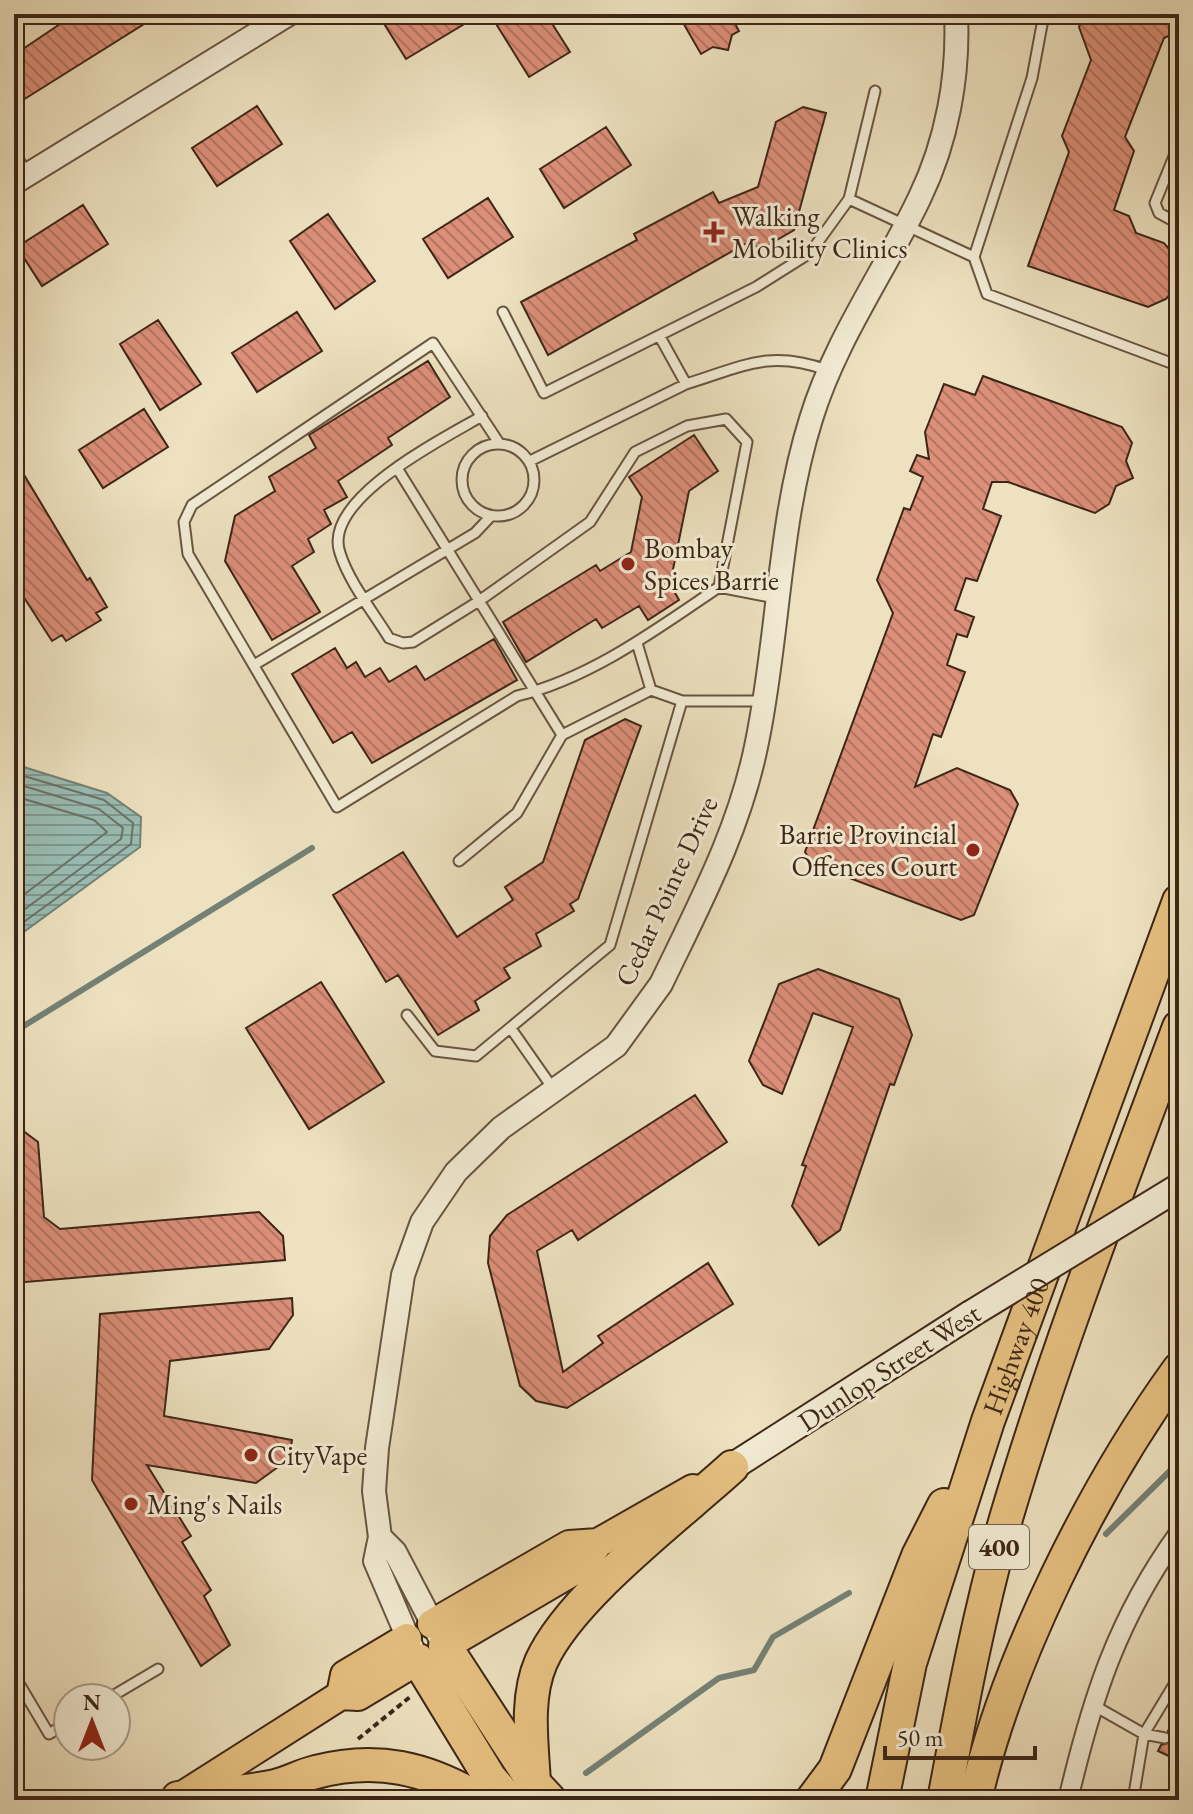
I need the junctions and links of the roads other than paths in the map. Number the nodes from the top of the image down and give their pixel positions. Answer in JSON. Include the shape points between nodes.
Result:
{"nodes":[{"id":1,"x":289,"y":14,"type":"edge"},
{"id":2,"x":956,"y":14,"type":"edge"},
{"id":3,"x":1044,"y":14,"type":"edge"},
{"id":4,"x":875,"y":91,"type":"dead end"},
{"id":5,"x":1179,"y":144,"type":"edge"},
{"id":6,"x":18,"y":174,"type":"edge"},
{"id":7,"x":849,"y":199,"type":"junction"},
{"id":8,"x":906,"y":223,"type":"junction"},
{"id":9,"x":1179,"y":224,"type":"edge"},
{"id":10,"x":974,"y":257,"type":"junction"},
{"id":11,"x":503,"y":312,"type":"dead end"},
{"id":12,"x":660,"y":337,"type":"junction"},
{"id":13,"x":1179,"y":366,"type":"edge"},
{"id":14,"x":830,"y":371,"type":"junction"},
{"id":15,"x":686,"y":384,"type":"junction"},
{"id":16,"x":482,"y":416,"type":"junction"},
{"id":17,"x":499,"y":443,"type":"junction"},
{"id":18,"x":530,"y":461,"type":"junction"},
{"id":19,"x":397,"y":468,"type":"junction"},
{"id":20,"x":491,"y":516,"type":"junction"},
{"id":21,"x":448,"y":550,"type":"junction"},
{"id":22,"x":719,"y":587,"type":"junction"},
{"id":23,"x":366,"y":598,"type":"junction"},
{"id":24,"x":775,"y":598,"type":"junction"},
{"id":25,"x":479,"y":601,"type":"junction"},
{"id":26,"x":637,"y":643,"type":"junction"},
{"id":27,"x":254,"y":665,"type":"junction"},
{"id":28,"x":651,"y":690,"type":"junction"},
{"id":29,"x":536,"y":691,"type":"junction"},
{"id":30,"x":682,"y":701,"type":"junction"},
{"id":31,"x":763,"y":701,"type":"junction"},
{"id":32,"x":562,"y":735,"type":"junction"},
{"id":33,"x":459,"y":861,"type":"dead end"},
{"id":34,"x":1179,"y":901,"type":"edge"},
{"id":35,"x":407,"y":1015,"type":"dead end"},
{"id":36,"x":1179,"y":1027,"type":"edge"},
{"id":37,"x":512,"y":1030,"type":"junction"},
{"id":38,"x":554,"y":1090,"type":"junction"},
{"id":39,"x":1179,"y":1187,"type":"edge"},
{"id":40,"x":1179,"y":1369,"type":"edge"},
{"id":41,"x":988,"y":1421,"type":"junction"},
{"id":42,"x":732,"y":1467,"type":"junction"},
{"id":43,"x":1179,"y":1533,"type":"edge"},
{"id":44,"x":423,"y":1651,"type":"junction"},
{"id":45,"x":158,"y":1669,"type":"dead end"},
{"id":46,"x":14,"y":1675,"type":"edge"},
{"id":47,"x":1179,"y":1676,"type":"edge"},
{"id":48,"x":132,"y":1684,"type":"edge"},
{"id":49,"x":1093,"y":1705,"type":"junction"},
{"id":50,"x":52,"y":1732,"type":"edge"},
{"id":51,"x":1144,"y":1734,"type":"junction"},
{"id":52,"x":1165,"y":1738,"type":"dead end"},
{"id":53,"x":531,"y":1794,"type":"edge"},
{"id":54,"x":176,"y":1799,"type":"edge"},
{"id":55,"x":480,"y":1800,"type":"edge"},
{"id":56,"x":812,"y":1800,"type":"edge"},
{"id":57,"x":882,"y":1800,"type":"edge"},
{"id":58,"x":944,"y":1800,"type":"edge"},
{"id":59,"x":975,"y":1800,"type":"edge"},
{"id":60,"x":1068,"y":1800,"type":"edge"},
{"id":61,"x":1133,"y":1800,"type":"edge"}],
"edges":[{"from":1,"to":6,"type":"street"},
{"from":2,"to":8,"type":"street","name":"Cedar Pointe Drive","via":[[949,115]]},
{"from":3,"to":10,"type":"lane","via":[[1032,78]]},
{"from":4,"to":7,"type":"lane"},
{"from":5,"to":9,"type":"lane","via":[[1155,203],[1159,213]]},
{"from":7,"to":8,"type":"lane"},
{"from":7,"to":12,"type":"lane","via":[[810,253]]},
{"from":8,"to":10,"type":"lane"},
{"from":8,"to":14,"type":"street","name":"Cedar Pointe Drive"},
{"from":10,"to":13,"type":"lane","via":[[987,294]]},
{"from":11,"to":12,"type":"lane","via":[[544,393]]},
{"from":12,"to":15,"type":"lane"},
{"from":14,"to":15,"type":"lane","via":[[772,358]]},
{"from":14,"to":24,"type":"street","name":"Cedar Pointe Drive","via":[[810,420]]},
{"from":15,"to":18,"type":"lane"},
{"from":16,"to":17,"type":"lane"},
{"from":16,"to":19,"type":"lane"},
{"from":16,"to":27,"type":"lane","via":[[433,343],[192,505],[184,522],[188,554]]},
{"from":17,"to":18,"type":"lane"},
{"from":17,"to":20,"type":"lane","via":[[476,450],[462,470],[470,504]]},
{"from":18,"to":20,"type":"lane","via":[[535,484],[531,496],[515,513]]},
{"from":19,"to":21,"type":"lane"},
{"from":19,"to":23,"type":"lane","via":[[362,494],[343,521],[338,551]]},
{"from":20,"to":21,"type":"lane"},
{"from":21,"to":23,"type":"lane"},
{"from":21,"to":25,"type":"lane"},
{"from":22,"to":24,"type":"lane"},
{"from":22,"to":25,"type":"lane","via":[[747,442],[726,419],[687,426],[635,452],[590,522]]},
{"from":22,"to":26,"type":"lane"},
{"from":23,"to":25,"type":"lane","via":[[389,638],[403,643]]},
{"from":23,"to":27,"type":"lane"},
{"from":24,"to":31,"type":"street","name":"Cedar Pointe Drive"},
{"from":25,"to":29,"type":"lane"},
{"from":26,"to":28,"type":"lane"},
{"from":26,"to":29,"type":"lane"},
{"from":27,"to":29,"type":"lane","via":[[337,807],[517,696]]},
{"from":28,"to":30,"type":"lane"},
{"from":28,"to":32,"type":"lane"},
{"from":29,"to":32,"type":"lane"},
{"from":30,"to":31,"type":"lane"},
{"from":30,"to":37,"type":"lane","via":[[610,945]]},
{"from":31,"to":38,"type":"street","name":"Cedar Pointe Drive","via":[[736,827],[661,984],[616,1046]]},
{"from":32,"to":33,"type":"lane","via":[[517,813]]},
{"from":34,"to":41,"type":"highway","name":"Highway 400","number":"400"},
{"from":35,"to":37,"type":"lane","via":[[435,1051],[476,1056]]},
{"from":36,"to":58,"type":"highway","name":"Highway 400","number":"400","via":[[1006,1517]]},
{"from":37,"to":38,"type":"lane"},
{"from":38,"to":44,"type":"street","name":"Cedar Pointe Drive","via":[[501,1128],[456,1172],[422,1222],[403,1275],[374,1491],[380,1537],[395,1552]]},
{"from":39,"to":42,"type":"main road","name":"Dunlop Street West","bridge":true},
{"from":40,"to":59,"type":"highway","via":[[1099,1495],[1035,1628],[1003,1705]]},
{"from":41,"to":56,"type":"highway","via":[[918,1556],[835,1769]]},
{"from":41,"to":57,"type":"highway","name":"Highway 400","number":"400","via":[[910,1663]]},
{"from":42,"to":44,"type":"main road","name":"Dunlop Street West","via":[[598,1543],[582,1566]]},
{"from":42,"to":53,"type":"highway","via":[[564,1624],[540,1664],[532,1701]]},
{"from":43,"to":49,"type":"street","via":[[1116,1636]]},
{"from":44,"to":53,"type":"highway"},
{"from":44,"to":54,"type":"main road","name":"Dunlop Street West","via":[[358,1696],[341,1695]]},
{"from":45,"to":48,"type":"lane"},
{"from":46,"to":50,"type":"lane"},
{"from":47,"to":51,"type":"lane"},
{"from":49,"to":51,"type":"lane"},
{"from":49,"to":60,"type":"street"},
{"from":51,"to":52,"type":"lane"},
{"from":51,"to":61,"type":"lane"},
{"from":54,"to":55,"type":"highway","via":[[277,1786],[313,1772],[360,1765],[408,1768],[445,1779]]}]}
